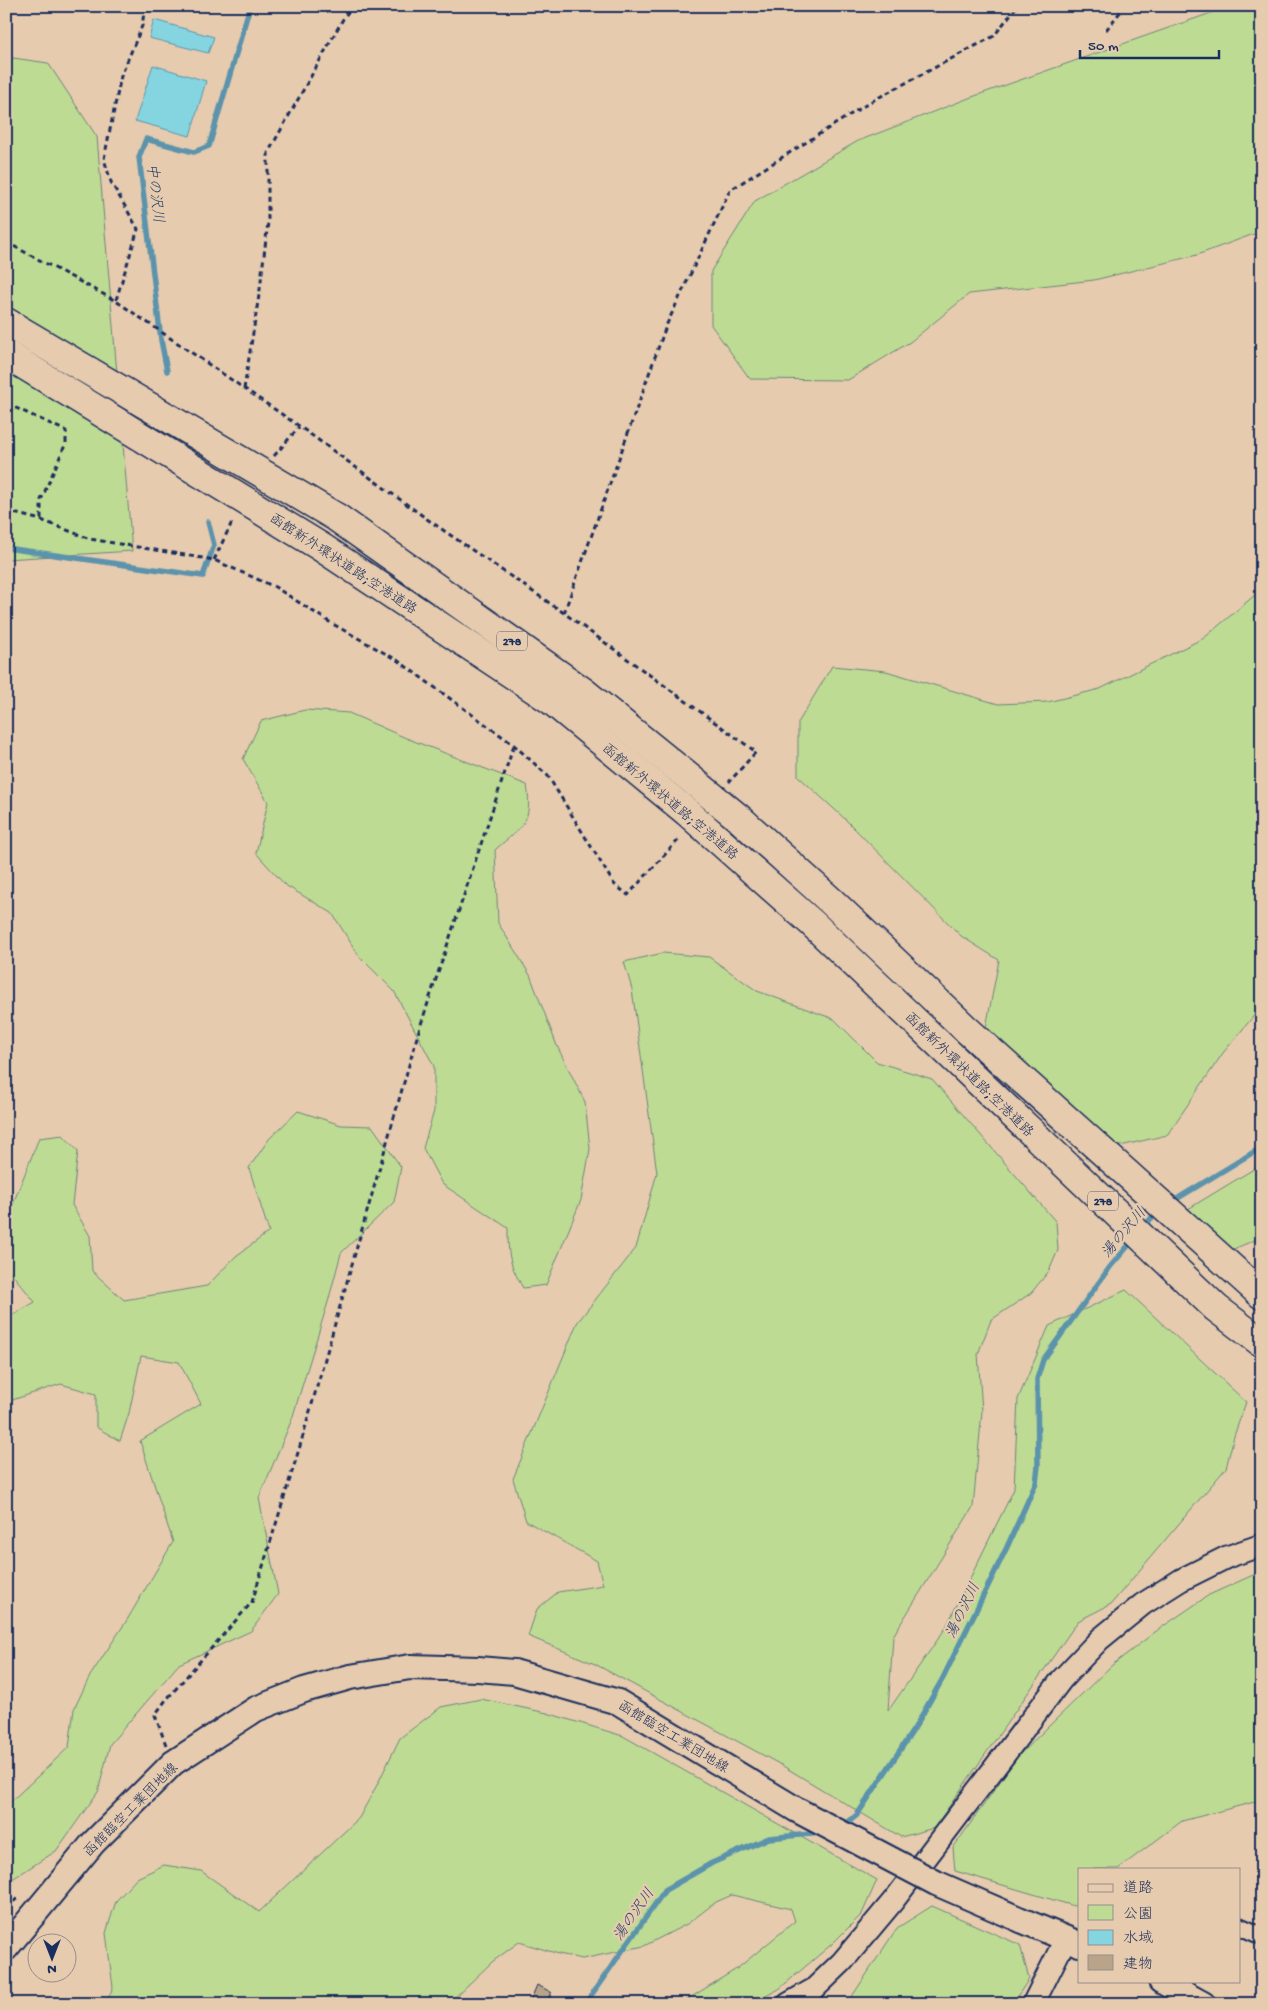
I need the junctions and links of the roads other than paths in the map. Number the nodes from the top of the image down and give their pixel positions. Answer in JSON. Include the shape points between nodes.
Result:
{"nodes":[{"id":1,"x":6,"y":322,"type":"edge"},
{"id":2,"x":6,"y":354,"type":"edge"},
{"id":3,"x":1257,"y":1290,"type":"edge"},
{"id":4,"x":1216,"y":1308,"type":"junction"},
{"id":5,"x":1262,"y":1343,"type":"edge"},
{"id":6,"x":1262,"y":1359,"type":"edge"},
{"id":7,"x":1262,"y":1545,"type":"edge"},
{"id":8,"x":1240,"y":1926,"type":"edge"},
{"id":9,"x":1262,"y":1936,"type":"edge"},
{"id":10,"x":1073,"y":1941,"type":"edge"},
{"id":11,"x":6,"y":1948,"type":"edge"},
{"id":12,"x":1162,"y":1982,"type":"edge"},
{"id":13,"x":788,"y":2004,"type":"edge"},
{"id":14,"x":1033,"y":2004,"type":"edge"},
{"id":15,"x":1203,"y":2004,"type":"edge"}],
"edges":[{"from":1,"to":3,"type":"highway","name":"函館新外環状道路;空港道路","number":"278","via":[[336,516],[585,693],[740,820],[966,1029]]},
{"from":2,"to":4,"type":"highway","name":"函館新外環状道路;空港道路","number":"278","via":[[321,546],[552,700],[695,818],[812,923]]},
{"from":4,"to":5,"type":"highway","name":"函館新外環状道路;空港道路","number":"278"},
{"from":4,"to":6,"type":"highway"},
{"from":7,"to":13,"type":"street","via":[[1227,1557],[1181,1580],[1143,1604],[1100,1639],[1062,1679],[894,1900],[842,1962],[814,1989]]},
{"from":8,"to":9,"type":"street"},
{"from":10,"to":11,"type":"main road","name":"函館臨空工業団地線","bridge":true,"via":[[936,1883],[797,1810],[618,1702],[514,1672],[410,1667],[350,1677],[304,1690],[256,1709],[173,1764],[93,1843]]},
{"from":10,"to":14,"type":"street"},
{"from":12,"to":15,"type":"main road"}]}
